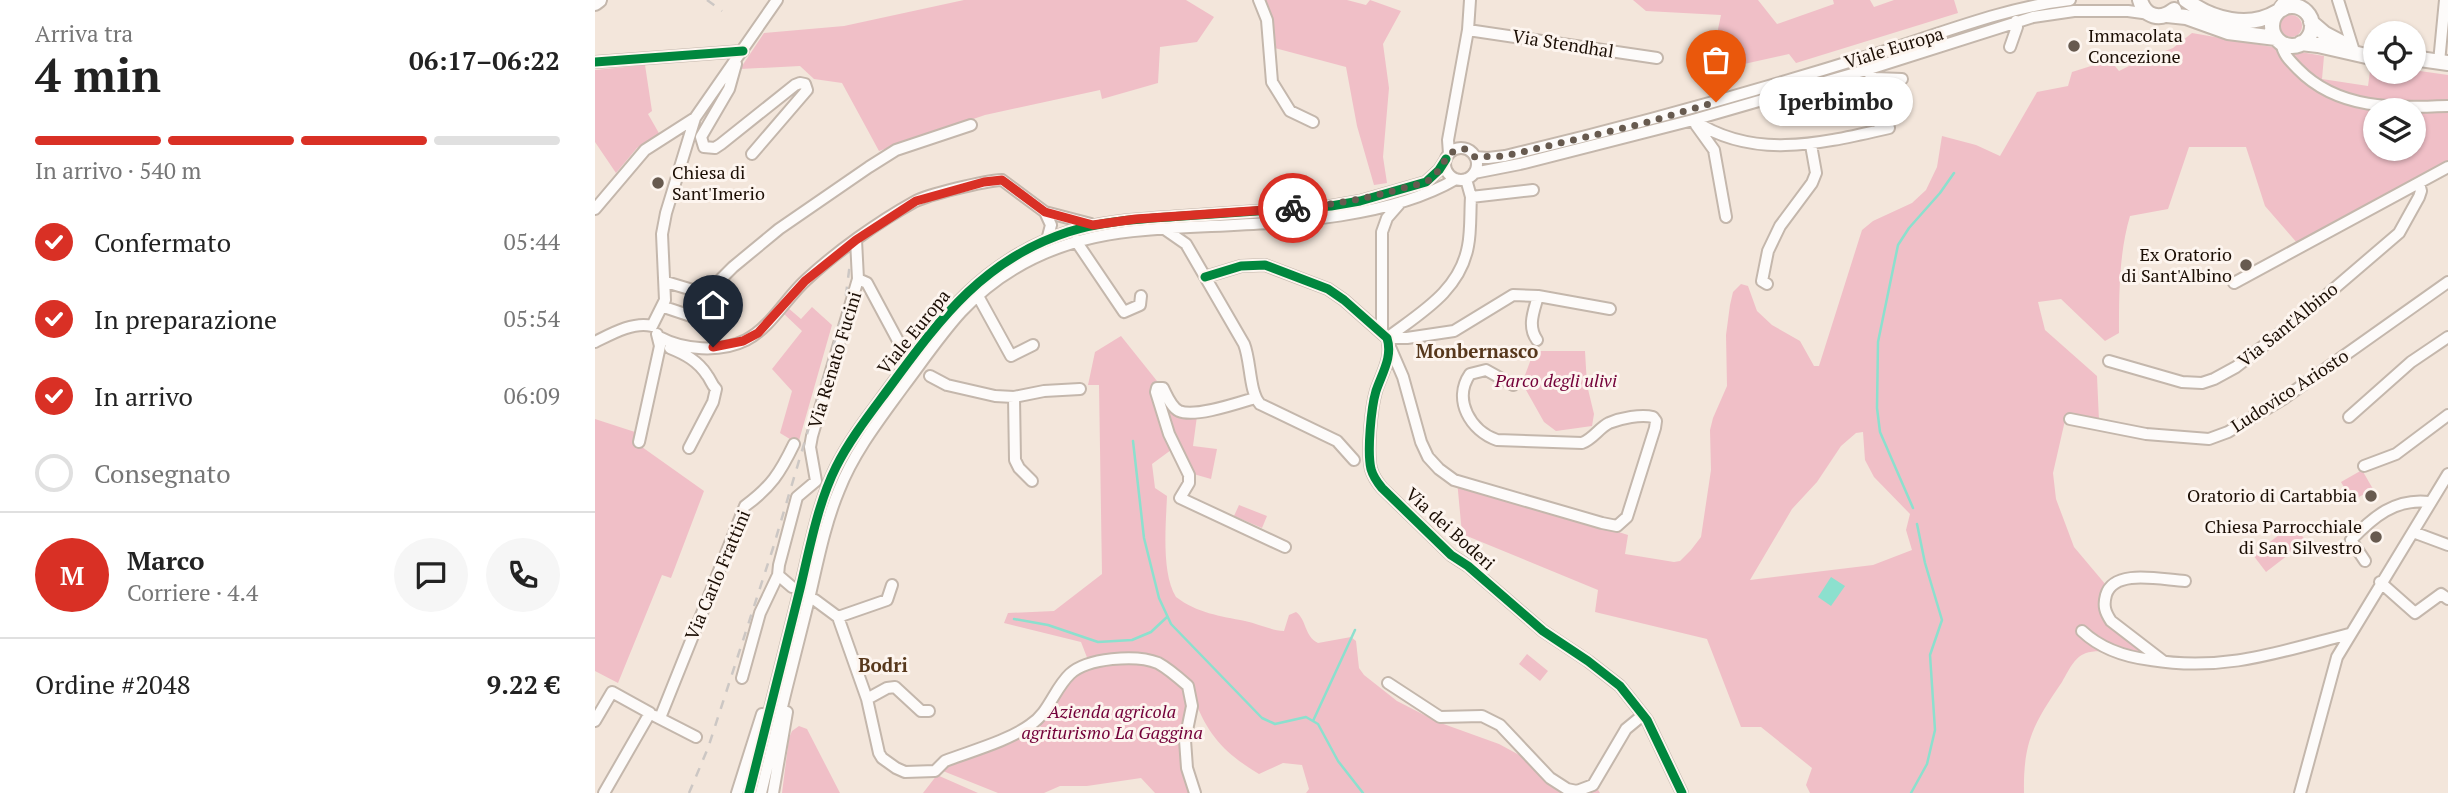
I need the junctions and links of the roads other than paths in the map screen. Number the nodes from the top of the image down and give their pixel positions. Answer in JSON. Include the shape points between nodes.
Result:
{"nodes":[{"id":1,"x":777,"y":0,"type":"edge"},
{"id":2,"x":1259,"y":0,"type":"edge"},
{"id":3,"x":1470,"y":0,"type":"edge"},
{"id":4,"x":2070,"y":0,"type":"edge"},
{"id":5,"x":2140,"y":0,"type":"edge"},
{"id":6,"x":2179,"y":0,"type":"edge"},
{"id":7,"x":2186,"y":0,"type":"edge"},
{"id":8,"x":2310,"y":0,"type":"edge"},
{"id":9,"x":2338,"y":0,"type":"edge"},
{"id":10,"x":2445,"y":0,"type":"edge"},
{"id":11,"x":2289,"y":5,"type":"edge"},
{"id":12,"x":2150,"y":14,"type":"junction"},
{"id":13,"x":2168,"y":15,"type":"junction"},
{"id":14,"x":2310,"y":19,"type":"junction"},
{"id":15,"x":2015,"y":21,"type":"junction"},
{"id":16,"x":1468,"y":30,"type":"junction"},
{"id":17,"x":2347,"y":40,"type":"junction"},
{"id":18,"x":2288,"y":42,"type":"junction"},
{"id":19,"x":2010,"y":47,"type":"dead end"},
{"id":20,"x":2363,"y":47,"type":"edge"},
{"id":21,"x":743,"y":51,"type":"junction"},
{"id":22,"x":2363,"y":55,"type":"edge"},
{"id":23,"x":1657,"y":58,"type":"dead end"},
{"id":24,"x":736,"y":61,"type":"junction"},
{"id":25,"x":2426,"y":61,"type":"edge"},
{"id":26,"x":595,"y":62,"type":"edge"},
{"id":27,"x":2444,"y":62,"type":"edge"},
{"id":28,"x":1866,"y":70,"type":"junction"},
{"id":29,"x":1902,"y":79,"type":"dead end"},
{"id":30,"x":1877,"y":106,"type":"dead end"},
{"id":31,"x":2448,"y":106,"type":"edge"},
{"id":32,"x":695,"y":118,"type":"junction"},
{"id":33,"x":1693,"y":120,"type":"junction"},
{"id":34,"x":1313,"y":122,"type":"dead end"},
{"id":35,"x":971,"y":125,"type":"dead end"},
{"id":36,"x":1451,"y":125,"type":"junction"},
{"id":37,"x":1811,"y":145,"type":"junction"},
{"id":38,"x":1461,"y":148,"type":"junction"},
{"id":39,"x":752,"y":154,"type":"dead end"},
{"id":40,"x":1447,"y":157,"type":"junction"},
{"id":41,"x":1475,"y":157,"type":"junction"},
{"id":42,"x":2448,"y":167,"type":"edge"},
{"id":43,"x":1465,"y":177,"type":"junction"},
{"id":44,"x":2419,"y":183,"type":"junction"},
{"id":45,"x":1533,"y":190,"type":"dead end"},
{"id":46,"x":1471,"y":197,"type":"junction"},
{"id":47,"x":1401,"y":201,"type":"junction"},
{"id":48,"x":595,"y":209,"type":"edge"},
{"id":49,"x":1045,"y":212,"type":"junction"},
{"id":50,"x":1360,"y":212,"type":"junction"},
{"id":51,"x":1727,"y":218,"type":"dead end"},
{"id":52,"x":1093,"y":225,"type":"junction"},
{"id":53,"x":1163,"y":228,"type":"junction"},
{"id":54,"x":1382,"y":232,"type":"junction"},
{"id":55,"x":856,"y":240,"type":"junction"},
{"id":56,"x":1047,"y":240,"type":"junction"},
{"id":57,"x":1076,"y":241,"type":"junction"},
{"id":58,"x":665,"y":276,"type":"junction"},
{"id":59,"x":1205,"y":277,"type":"junction"},
{"id":60,"x":858,"y":279,"type":"junction"},
{"id":61,"x":2448,"y":282,"type":"edge"},
{"id":62,"x":2234,"y":283,"type":"dead end"},
{"id":63,"x":1767,"y":284,"type":"dead end"},
{"id":64,"x":978,"y":296,"type":"junction"},
{"id":65,"x":1141,"y":296,"type":"dead end"},
{"id":66,"x":1538,"y":296,"type":"junction"},
{"id":67,"x":664,"y":307,"type":"junction"},
{"id":68,"x":1610,"y":309,"type":"dead end"},
{"id":69,"x":703,"y":320,"type":"dead end"},
{"id":70,"x":652,"y":326,"type":"junction"},
{"id":71,"x":2448,"y":337,"type":"edge"},
{"id":72,"x":1386,"y":338,"type":"junction"},
{"id":73,"x":1537,"y":340,"type":"dead end"},
{"id":74,"x":595,"y":342,"type":"edge"},
{"id":75,"x":1033,"y":345,"type":"dead end"},
{"id":76,"x":659,"y":346,"type":"junction"},
{"id":77,"x":904,"y":352,"type":"dead end"},
{"id":78,"x":2109,"y":362,"type":"dead end"},
{"id":79,"x":930,"y":376,"type":"dead end"},
{"id":80,"x":1513,"y":385,"type":"dead end"},
{"id":81,"x":1080,"y":389,"type":"dead end"},
{"id":82,"x":1014,"y":397,"type":"junction"},
{"id":83,"x":1255,"y":398,"type":"junction"},
{"id":84,"x":2448,"y":415,"type":"edge"},
{"id":85,"x":2349,"y":417,"type":"dead end"},
{"id":86,"x":2070,"y":419,"type":"dead end"},
{"id":87,"x":639,"y":442,"type":"dead end"},
{"id":88,"x":793,"y":444,"type":"dead end"},
{"id":89,"x":689,"y":449,"type":"dead end"},
{"id":90,"x":1354,"y":460,"type":"dead end"},
{"id":91,"x":2364,"y":466,"type":"dead end"},
{"id":92,"x":836,"y":468,"type":"junction"},
{"id":93,"x":2448,"y":474,"type":"edge"},
{"id":94,"x":816,"y":481,"type":"junction"},
{"id":95,"x":1032,"y":481,"type":"dead end"},
{"id":96,"x":823,"y":502,"type":"junction"},
{"id":97,"x":2429,"y":502,"type":"junction"},
{"id":98,"x":2413,"y":532,"type":"junction"},
{"id":99,"x":2448,"y":545,"type":"edge"},
{"id":100,"x":1285,"y":547,"type":"dead end"},
{"id":101,"x":2365,"y":561,"type":"dead end"},
{"id":102,"x":778,"y":575,"type":"junction"},
{"id":103,"x":2185,"y":581,"type":"dead end"},
{"id":104,"x":2380,"y":582,"type":"junction"},
{"id":105,"x":893,"y":585,"type":"dead end"},
{"id":106,"x":792,"y":587,"type":"dead end"},
{"id":107,"x":2448,"y":597,"type":"edge"},
{"id":108,"x":815,"y":600,"type":"dead end"},
{"id":109,"x":838,"y":617,"type":"junction"},
{"id":110,"x":2082,"y":631,"type":"dead end"},
{"id":111,"x":2349,"y":634,"type":"junction"},
{"id":112,"x":790,"y":650,"type":"junction"},
{"id":113,"x":2165,"y":663,"type":"junction"},
{"id":114,"x":742,"y":678,"type":"dead end"},
{"id":115,"x":1388,"y":683,"type":"dead end"},
{"id":116,"x":867,"y":699,"type":"junction"},
{"id":117,"x":929,"y":710,"type":"dead end"},
{"id":118,"x":1643,"y":715,"type":"junction"},
{"id":119,"x":655,"y":716,"type":"junction"},
{"id":120,"x":595,"y":721,"type":"edge"},
{"id":121,"x":696,"y":737,"type":"dead end"},
{"id":122,"x":604,"y":793,"type":"edge"},
{"id":123,"x":737,"y":793,"type":"edge"},
{"id":124,"x":749,"y":793,"type":"edge"},
{"id":125,"x":761,"y":793,"type":"edge"},
{"id":126,"x":773,"y":793,"type":"edge"},
{"id":127,"x":1195,"y":793,"type":"edge"},
{"id":128,"x":1682,"y":793,"type":"edge"},
{"id":129,"x":2300,"y":793,"type":"edge"}],
"edges":[{"from":1,"to":21,"type":"street"},
{"from":2,"to":34,"type":"street","via":[[1267,20],[1272,82],[1290,111]]},
{"from":3,"to":16,"type":"street"},
{"from":4,"to":41,"type":"street","name":"Viale Europa","via":[[2018,9],[1654,120],[1496,158]]},
{"from":5,"to":12,"type":"main road"},
{"from":6,"to":13,"type":"main road"},
{"from":7,"to":11,"type":"main road","via":[[2239,21],[2261,21]]},
{"from":8,"to":14,"type":"main road"},
{"from":9,"to":17,"type":"street"},
{"from":10,"to":27,"type":"street"},
{"from":11,"to":14,"type":"main road"},
{"from":11,"to":18,"type":"main road","via":[[2273,21]]},
{"from":12,"to":13,"type":"main road"},
{"from":12,"to":15,"type":"street","name":"Viale Europa","via":[[2074,11]]},
{"from":13,"to":18,"type":"main road"},
{"from":14,"to":17,"type":"main road"},
{"from":14,"to":18,"type":"main road","via":[[2309,34]]},
{"from":15,"to":19,"type":"street"},
{"from":15,"to":28,"type":"street","name":"Viale Europa"},
{"from":16,"to":23,"type":"street","name":"Via Stendhal"},
{"from":16,"to":36,"type":"street"},
{"from":17,"to":20,"type":"main road"},
{"from":18,"to":22,"type":"main road"},
{"from":18,"to":31,"type":"street","via":[[2285,54],[2294,65],[2321,89],[2342,99],[2387,106]]},
{"from":21,"to":24,"type":"street"},
{"from":21,"to":26,"type":"street"},
{"from":24,"to":32,"type":"street"},
{"from":24,"to":39,"type":"street","via":[[729,89],[701,137],[704,147],[715,148],[800,83],[807,90]]},
{"from":25,"to":27,"type":"main road"},
{"from":28,"to":29,"type":"street","name":"Viale Europa","via":[[1874,78]]},
{"from":28,"to":33,"type":"street","name":"Viale Europa"},
{"from":30,"to":37,"type":"street","via":[[1885,129]]},
{"from":32,"to":48,"type":"street","via":[[645,150]]},
{"from":32,"to":58,"type":"street","via":[[662,234]]},
{"from":33,"to":37,"type":"street","via":[[1736,141]]},
{"from":33,"to":43,"type":"street","name":"Viale Europa"},
{"from":33,"to":51,"type":"street","via":[[1714,150]]},
{"from":35,"to":58,"type":"street","via":[[896,150],[869,167],[779,229],[706,294]]},
{"from":36,"to":38,"type":"street"},
{"from":36,"to":40,"type":"street"},
{"from":37,"to":63,"type":"street","via":[[1815,173],[1768,251],[1762,281]]},
{"from":38,"to":40,"type":"street","name":"Viale Europa"},
{"from":38,"to":41,"type":"street"},
{"from":40,"to":43,"type":"street","via":[[1448,173]]},
{"from":40,"to":52,"type":"street","name":"Viale Europa","via":[[1426,182],[1360,201]]},
{"from":41,"to":43,"type":"street","via":[[1477,165]]},
{"from":42,"to":44,"type":"street"},
{"from":43,"to":46,"type":"street"},
{"from":43,"to":47,"type":"street","name":"Viale Europa"},
{"from":44,"to":62,"type":"street"},
{"from":44,"to":78,"type":"street","name":"Via Sant'Albino","via":[[2421,191],[2399,233],[2236,367],[2202,383]]},
{"from":45,"to":46,"type":"street"},
{"from":46,"to":72,"type":"street","via":[[1468,246],[1451,286]]},
{"from":47,"to":50,"type":"street","name":"Viale Europa"},
{"from":47,"to":54,"type":"street"},
{"from":49,"to":52,"type":"street"},
{"from":49,"to":55,"type":"street","via":[[1002,180],[995,180],[916,201]]},
{"from":49,"to":56,"type":"street","via":[[1051,225]]},
{"from":50,"to":53,"type":"street","name":"Viale Europa"},
{"from":50,"to":54,"type":"street","via":[[1375,219]]},
{"from":52,"to":56,"type":"street","name":"Viale Europa"},
{"from":53,"to":57,"type":"street","name":"Viale Europa"},
{"from":53,"to":59,"type":"street","via":[[1186,244]]},
{"from":54,"to":72,"type":"street"},
{"from":55,"to":60,"type":"street","name":"Via Renato Fucini"},
{"from":55,"to":76,"type":"street","via":[[805,281],[758,333],[743,341],[696,348],[670,343]]},
{"from":56,"to":92,"type":"street","name":"Viale Europa","via":[[984,277],[953,305],[868,417]]},
{"from":57,"to":64,"type":"street","name":"Viale Europa","via":[[1021,264]]},
{"from":57,"to":65,"type":"street","via":[[1124,312],[1140,305]]},
{"from":58,"to":67,"type":"street"},
{"from":59,"to":72,"type":"street","via":[[1241,266],[1265,265],[1328,289]]},
{"from":59,"to":83,"type":"street","via":[[1247,351]]},
{"from":60,"to":77,"type":"street","via":[[867,283]]},
{"from":60,"to":94,"type":"street","name":"Via Renato Fucini","via":[[812,436]]},
{"from":61,"to":86,"type":"street","name":"Ludovico Ariosto","via":[[2283,399],[2209,439],[2146,434]]},
{"from":64,"to":75,"type":"street","name":"Viale Europa","via":[[1011,356]]},
{"from":64,"to":112,"type":"street","name":"Viale Europa","via":[[924,358],[856,454],[831,511]]},
{"from":66,"to":68,"type":"street"},
{"from":66,"to":72,"type":"street","via":[[1513,295],[1454,331]]},
{"from":66,"to":73,"type":"street","via":[[1531,323]]},
{"from":67,"to":69,"type":"street"},
{"from":67,"to":70,"type":"street"},
{"from":70,"to":74,"type":"street","via":[[624,329]]},
{"from":70,"to":76,"type":"street"},
{"from":71,"to":85,"type":"street","via":[[2411,362]]},
{"from":72,"to":80,"type":"street","via":[[1403,377],[1421,442],[1439,469],[1454,480],[1617,526],[1627,517],[1655,428],[1653,418],[1609,423],[1582,443],[1485,436],[1471,424],[1466,411],[1465,381],[1470,374],[1486,370]]},
{"from":72,"to":118,"type":"street","name":"Via dei Boderi","via":[[1389,354],[1373,410],[1370,463],[1375,480],[1441,547],[1543,631],[1620,686]]},
{"from":76,"to":87,"type":"street"},
{"from":76,"to":89,"type":"street","via":[[689,356],[716,389]]},
{"from":79,"to":82,"type":"street","via":[[966,390]]},
{"from":81,"to":82,"type":"street"},
{"from":82,"to":95,"type":"street","via":[[1015,460]]},
{"from":83,"to":90,"type":"street","via":[[1337,441]]},
{"from":83,"to":100,"type":"street","via":[[1195,413],[1171,404],[1163,388],[1156,392],[1189,475],[1180,498]]},
{"from":84,"to":91,"type":"street","via":[[2396,454]]},
{"from":88,"to":119,"type":"street","name":"Via Carlo Frattini","via":[[779,474],[745,506]]},
{"from":92,"to":94,"type":"street"},
{"from":92,"to":96,"type":"street","name":"Viale Europa"},
{"from":93,"to":97,"type":"street"},
{"from":94,"to":96,"type":"street","name":"Via Renato Fucini"},
{"from":94,"to":102,"type":"street","via":[[797,497]]},
{"from":96,"to":112,"type":"street","name":"Viale Europa"},
{"from":97,"to":98,"type":"street"},
{"from":97,"to":101,"type":"street","via":[[2400,503],[2366,524],[2351,540]]},
{"from":98,"to":99,"type":"street"},
{"from":98,"to":104,"type":"street"},
{"from":102,"to":106,"type":"street"},
{"from":102,"to":114,"type":"street","via":[[763,604]]},
{"from":103,"to":113,"type":"street","via":[[2123,578],[2112,583],[2106,593],[2105,612],[2111,621]]},
{"from":104,"to":107,"type":"street","via":[[2415,613],[2441,594]]},
{"from":104,"to":111,"type":"street"},
{"from":105,"to":109,"type":"street","via":[[887,600]]},
{"from":108,"to":109,"type":"street"},
{"from":109,"to":116,"type":"street"},
{"from":110,"to":113,"type":"street","via":[[2107,648]]},
{"from":111,"to":113,"type":"street","via":[[2217,664]]},
{"from":111,"to":129,"type":"street","via":[[2337,657]]},
{"from":112,"to":123,"type":"street","name":"Viale Europa"},
{"from":112,"to":124,"type":"street","name":"Viale Europa"},
{"from":112,"to":125,"type":"street","name":"Viale Europa"},
{"from":112,"to":126,"type":"street","name":"Viale Europa"},
{"from":115,"to":118,"type":"street","via":[[1440,717],[1482,716],[1500,725],[1551,778],[1577,791],[1593,785],[1626,729]]},
{"from":116,"to":117,"type":"street","via":[[895,687],[921,711]]},
{"from":116,"to":127,"type":"street","via":[[882,758],[905,772],[935,771],[945,761],[1030,725],[1081,666],[1123,660],[1157,663],[1188,686],[1192,706],[1185,740]]},
{"from":118,"to":128,"type":"street","name":"Via dei Boderi"},
{"from":119,"to":120,"type":"street","via":[[612,692]]},
{"from":119,"to":121,"type":"street"},
{"from":119,"to":122,"type":"street","name":"Via Carlo Frattini"}]}
